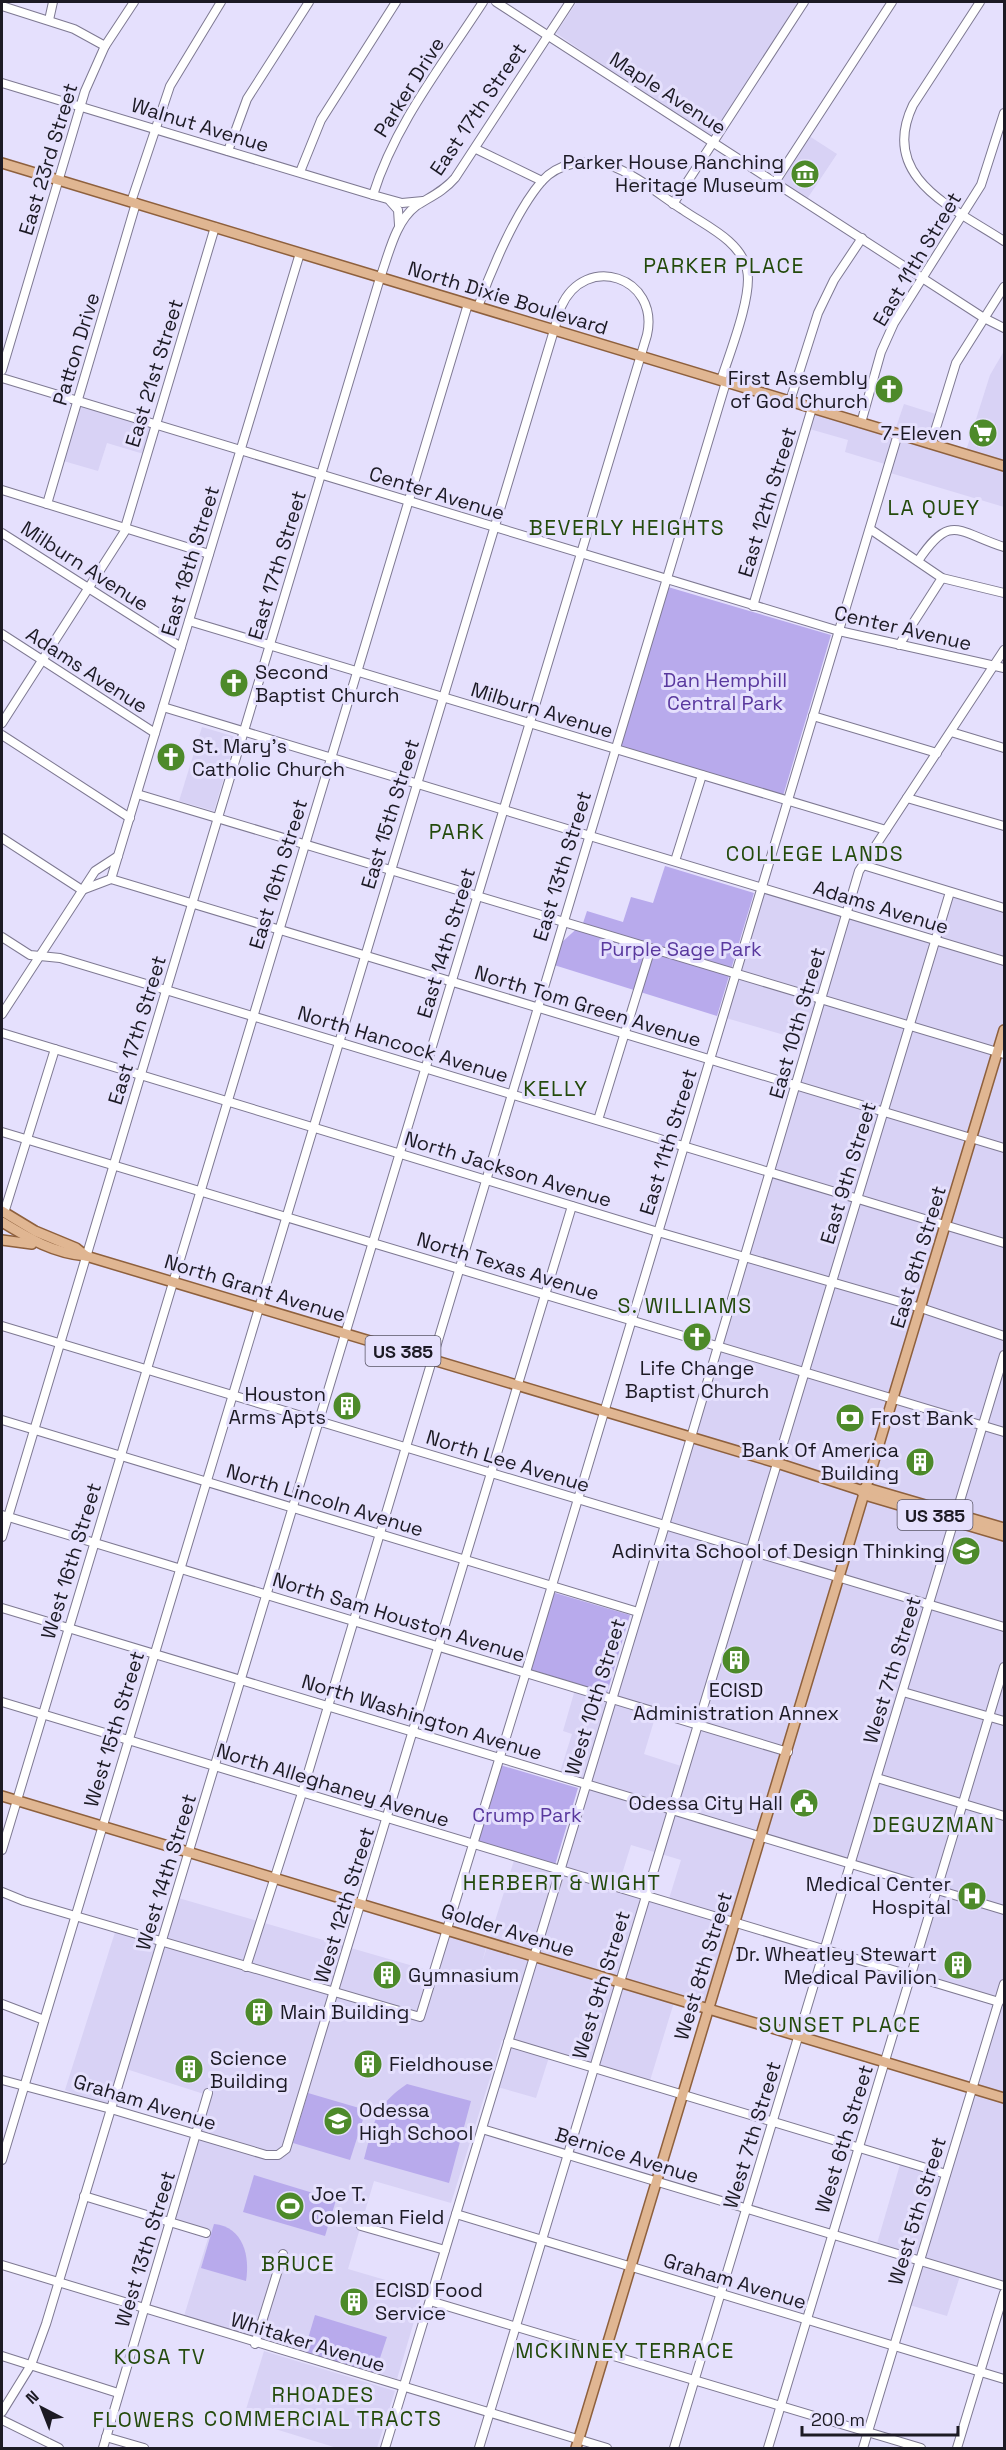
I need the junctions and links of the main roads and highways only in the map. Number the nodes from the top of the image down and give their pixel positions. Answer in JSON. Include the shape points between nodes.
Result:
{"nodes":[{"id":1,"x":2,"y":164,"type":"edge"},
{"id":2,"x":1005,"y":466,"type":"edge"},
{"id":3,"x":1005,"y":1030,"type":"edge"},
{"id":4,"x":1001,"y":1053,"type":"edge"},
{"id":5,"x":3,"y":1219,"type":"edge"},
{"id":6,"x":2,"y":1240,"type":"edge"},
{"id":7,"x":40,"y":1245,"type":"junction"},
{"id":8,"x":86,"y":1256,"type":"junction"},
{"id":9,"x":864,"y":1491,"type":"junction"},
{"id":10,"x":955,"y":1517,"type":"junction"},
{"id":11,"x":1005,"y":1528,"type":"edge"},
{"id":12,"x":1005,"y":1536,"type":"edge"},
{"id":13,"x":2,"y":1796,"type":"edge"},
{"id":14,"x":708,"y":2009,"type":"junction"},
{"id":15,"x":1005,"y":2098,"type":"edge"},
{"id":16,"x":578,"y":2444,"type":"edge"}],
"edges":[{"from":1,"to":2,"type":"main road","name":"North Dixie Boulevard"},
{"from":3,"to":4,"type":"main road","name":"East 8th Street"},
{"from":4,"to":9,"type":"main road","name":"East 8th Street"},
{"from":5,"to":7,"type":"main road","number":"US 385"},
{"from":5,"to":8,"type":"main road","name":"North Grant Avenue","number":"US 385","via":[[24,1225]]},
{"from":6,"to":7,"type":"main road"},
{"from":7,"to":8,"type":"main road","name":"North Grant Avenue","number":"US 385"},
{"from":8,"to":9,"type":"main road","name":"North Grant Avenue","number":"US 385"},
{"from":9,"to":10,"type":"main road","name":"North Grant Avenue","number":"US 385"},
{"from":9,"to":14,"type":"main road","name":"West 8th Street"},
{"from":10,"to":11,"type":"main road","name":"North Grant Avenue","number":"US 385"},
{"from":10,"to":12,"type":"main road","name":"North Grant Avenue","number":"US 385"},
{"from":13,"to":14,"type":"main road","name":"Golder Avenue"},
{"from":14,"to":15,"type":"main road","name":"Golder Avenue"},
{"from":14,"to":16,"type":"main road","name":"West 8th Street"}]}
